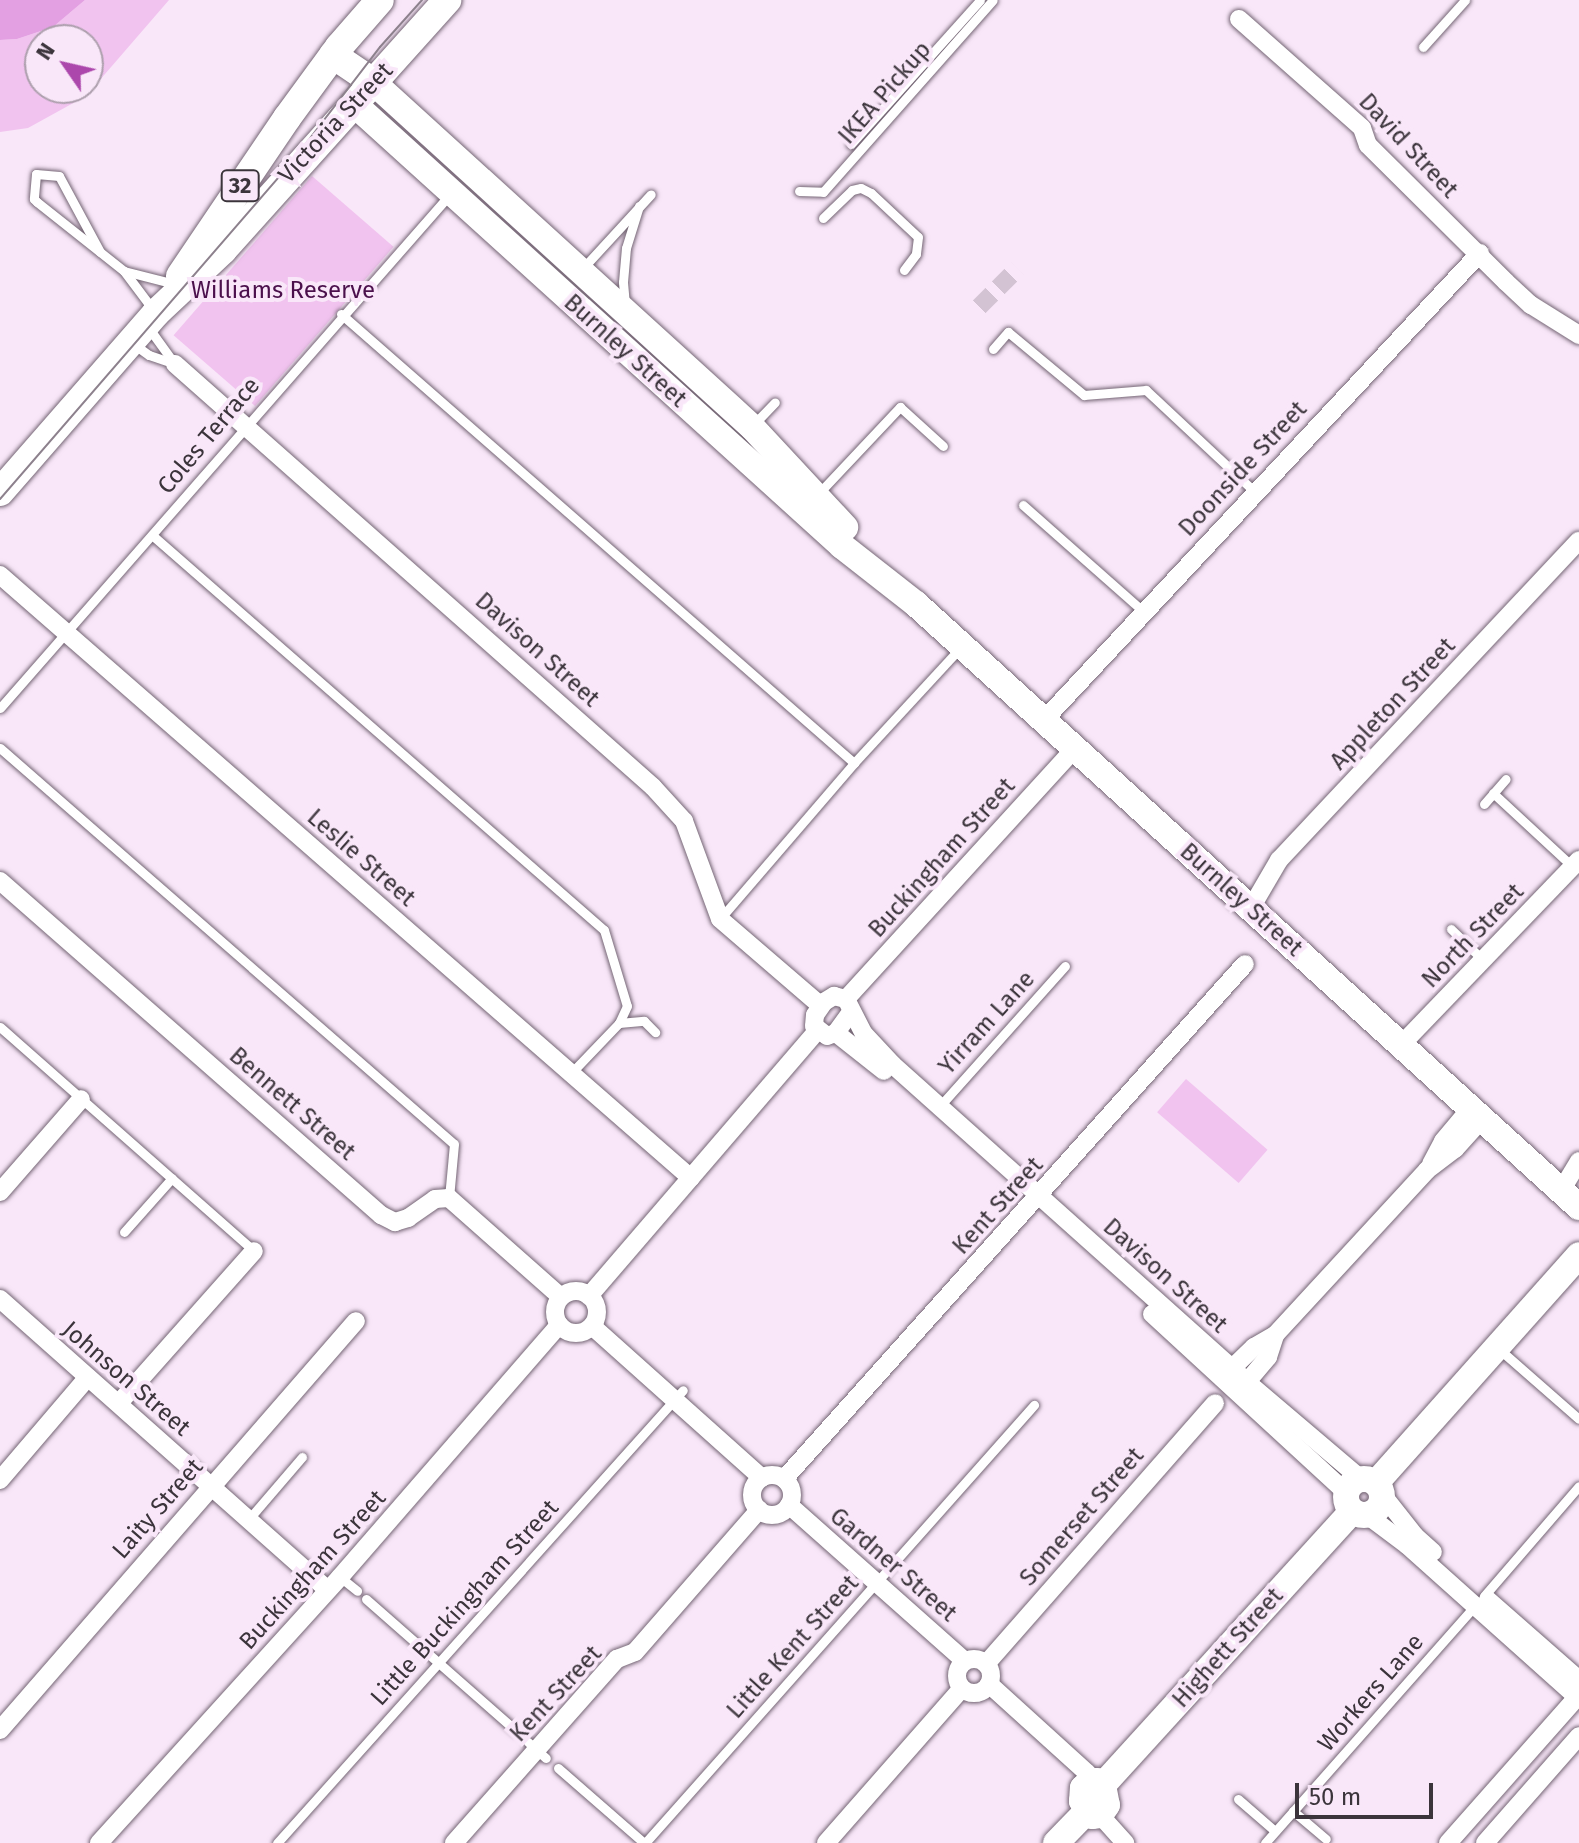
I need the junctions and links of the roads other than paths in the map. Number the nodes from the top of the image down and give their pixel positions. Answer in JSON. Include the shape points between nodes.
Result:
{"nodes":[{"id":1,"x":380,"y":0,"type":"edge"},
{"id":2,"x":447,"y":0,"type":"edge"},
{"id":3,"x":980,"y":0,"type":"edge"},
{"id":4,"x":993,"y":0,"type":"edge"},
{"id":5,"x":1465,"y":0,"type":"edge"},
{"id":6,"x":1239,"y":19,"type":"dead end"},
{"id":7,"x":1423,"y":47,"type":"dead end"},
{"id":8,"x":330,"y":59,"type":"junction"},
{"id":9,"x":373,"y":82,"type":"junction"},
{"id":10,"x":353,"y":103,"type":"junction"},
{"id":11,"x":851,"y":144,"type":"dead end"},
{"id":12,"x":799,"y":191,"type":"dead end"},
{"id":13,"x":451,"y":193,"type":"junction"},
{"id":14,"x":651,"y":194,"type":"dead end"},
{"id":15,"x":639,"y":206,"type":"junction"},
{"id":16,"x":823,"y":218,"type":"dead end"},
{"id":17,"x":100,"y":252,"type":"junction"},
{"id":18,"x":1480,"y":253,"type":"junction"},
{"id":19,"x":581,"y":270,"type":"junction"},
{"id":20,"x":904,"y":270,"type":"dead end"},
{"id":21,"x":124,"y":271,"type":"junction"},
{"id":22,"x":175,"y":284,"type":"junction"},
{"id":23,"x":558,"y":292,"type":"junction"},
{"id":24,"x":626,"y":311,"type":"junction"},
{"id":25,"x":341,"y":314,"type":"junction"},
{"id":26,"x":144,"y":326,"type":"junction"},
{"id":27,"x":1579,"y":335,"type":"edge"},
{"id":28,"x":993,"y":349,"type":"dead end"},
{"id":29,"x":175,"y":364,"type":"junction"},
{"id":30,"x":775,"y":402,"type":"dead end"},
{"id":31,"x":245,"y":424,"type":"junction"},
{"id":32,"x":752,"y":427,"type":"junction"},
{"id":33,"x":943,"y":446,"type":"dead end"},
{"id":34,"x":734,"y":448,"type":"junction"},
{"id":35,"x":1254,"y":491,"type":"junction"},
{"id":36,"x":0,"y":492,"type":"edge"},
{"id":37,"x":816,"y":497,"type":"junction"},
{"id":38,"x":1023,"y":505,"type":"dead end"},
{"id":39,"x":152,"y":535,"type":"junction"},
{"id":40,"x":1579,"y":541,"type":"edge"},
{"id":41,"x":0,"y":575,"type":"edge"},
{"id":42,"x":903,"y":593,"type":"junction"},
{"id":43,"x":1143,"y":611,"type":"junction"},
{"id":44,"x":66,"y":632,"type":"junction"},
{"id":45,"x":962,"y":646,"type":"junction"},
{"id":46,"x":0,"y":708,"type":"edge"},
{"id":47,"x":1044,"y":720,"type":"junction"},
{"id":48,"x":0,"y":748,"type":"edge"},
{"id":49,"x":1074,"y":749,"type":"junction"},
{"id":50,"x":854,"y":763,"type":"junction"},
{"id":51,"x":1506,"y":779,"type":"dead end"},
{"id":52,"x":1493,"y":793,"type":"junction"},
{"id":53,"x":1484,"y":804,"type":"dead end"},
{"id":54,"x":1576,"y":864,"type":"edge"},
{"id":55,"x":0,"y":881,"type":"edge"},
{"id":56,"x":1251,"y":908,"type":"junction"},
{"id":57,"x":720,"y":919,"type":"junction"},
{"id":58,"x":1451,"y":929,"type":"dead end"},
{"id":59,"x":1483,"y":960,"type":"junction"},
{"id":60,"x":1245,"y":964,"type":"dead end"},
{"id":61,"x":1065,"y":966,"type":"dead end"},
{"id":62,"x":820,"y":1005,"type":"junction"},
{"id":63,"x":848,"y":1006,"type":"junction"},
{"id":64,"x":619,"y":1023,"type":"junction"},
{"id":65,"x":0,"y":1027,"type":"edge"},
{"id":66,"x":655,"y":1032,"type":"dead end"},
{"id":67,"x":827,"y":1032,"type":"junction"},
{"id":68,"x":1401,"y":1045,"type":"junction"},
{"id":69,"x":571,"y":1073,"type":"junction"},
{"id":70,"x":81,"y":1099,"type":"junction"},
{"id":71,"x":936,"y":1110,"type":"junction"},
{"id":72,"x":1476,"y":1114,"type":"junction"},
{"id":73,"x":1579,"y":1161,"type":"edge"},
{"id":74,"x":172,"y":1178,"type":"junction"},
{"id":75,"x":691,"y":1178,"type":"junction"},
{"id":76,"x":0,"y":1192,"type":"edge"},
{"id":77,"x":449,"y":1198,"type":"junction"},
{"id":78,"x":1570,"y":1199,"type":"edge"},
{"id":79,"x":1035,"y":1201,"type":"junction"},
{"id":80,"x":124,"y":1232,"type":"dead end"},
{"id":81,"x":254,"y":1251,"type":"joint"},
{"id":82,"x":1579,"y":1255,"type":"edge"},
{"id":83,"x":589,"y":1296,"type":"junction"},
{"id":84,"x":561,"y":1297,"type":"junction"},
{"id":85,"x":0,"y":1299,"type":"edge"},
{"id":86,"x":356,"y":1321,"type":"dead end"},
{"id":87,"x":559,"y":1325,"type":"junction"},
{"id":88,"x":592,"y":1326,"type":"junction"},
{"id":89,"x":1275,"y":1335,"type":"junction"},
{"id":90,"x":1497,"y":1347,"type":"junction"},
{"id":91,"x":1227,"y":1372,"type":"junction"},
{"id":92,"x":88,"y":1377,"type":"junction"},
{"id":93,"x":1243,"y":1387,"type":"junction"},
{"id":94,"x":679,"y":1395,"type":"junction"},
{"id":95,"x":119,"y":1403,"type":"junction"},
{"id":96,"x":1215,"y":1403,"type":"dead end"},
{"id":97,"x":1034,"y":1405,"type":"dead end"},
{"id":98,"x":1579,"y":1419,"type":"edge"},
{"id":99,"x":302,"y":1457,"type":"dead end"},
{"id":100,"x":762,"y":1478,"type":"junction"},
{"id":101,"x":784,"y":1479,"type":"junction"},
{"id":102,"x":0,"y":1480,"type":"edge"},
{"id":103,"x":209,"y":1486,"type":"junction"},
{"id":104,"x":1579,"y":1486,"type":"edge"},
{"id":105,"x":1364,"y":1496,"type":"junction"},
{"id":106,"x":789,"y":1505,"type":"junction"},
{"id":107,"x":759,"y":1510,"type":"junction"},
{"id":108,"x":248,"y":1520,"type":"junction"},
{"id":109,"x":334,"y":1583,"type":"junction"},
{"id":110,"x":877,"y":1583,"type":"junction"},
{"id":111,"x":357,"y":1591,"type":"dead end"},
{"id":112,"x":366,"y":1599,"type":"dead end"},
{"id":113,"x":1479,"y":1600,"type":"junction"},
{"id":114,"x":965,"y":1661,"type":"junction"},
{"id":115,"x":438,"y":1662,"type":"junction"},
{"id":116,"x":986,"y":1664,"type":"junction"},
{"id":117,"x":989,"y":1684,"type":"junction"},
{"id":118,"x":962,"y":1688,"type":"junction"},
{"id":119,"x":1579,"y":1693,"type":"edge"},
{"id":120,"x":0,"y":1730,"type":"edge"},
{"id":121,"x":516,"y":1731,"type":"dead end"},
{"id":122,"x":1578,"y":1739,"type":"edge"},
{"id":123,"x":558,"y":1768,"type":"dead end"},
{"id":124,"x":1096,"y":1783,"type":"junction"},
{"id":125,"x":1238,"y":1799,"type":"dead end"},
{"id":126,"x":1293,"y":1811,"type":"junction"},
{"id":127,"x":1093,"y":1813,"type":"junction"},
{"id":128,"x":1275,"y":1831,"type":"junction"},
{"id":129,"x":1326,"y":1839,"type":"dead end"},
{"id":130,"x":99,"y":1843,"type":"edge"},
{"id":131,"x":277,"y":1843,"type":"edge"},
{"id":132,"x":454,"y":1843,"type":"edge"},
{"id":133,"x":645,"y":1843,"type":"edge"},
{"id":134,"x":826,"y":1843,"type":"edge"},
{"id":135,"x":1056,"y":1843,"type":"edge"},
{"id":136,"x":1125,"y":1843,"type":"edge"},
{"id":137,"x":1265,"y":1843,"type":"edge"},
{"id":138,"x":1448,"y":1843,"type":"edge"},
{"id":139,"x":1485,"y":1843,"type":"edge"}],
"edges":[{"from":1,"to":8,"type":"main road","name":"Victoria Street","number":"32"},
{"from":2,"to":9,"type":"main road","name":"Victoria Street","number":"32"},
{"from":3,"to":11,"type":"lane","name":"IKEA Pickup"},
{"from":4,"to":12,"type":"lane","name":"IKEA Pickup","via":[[823,192]]},
{"from":5,"to":7,"type":"lane"},
{"from":6,"to":18,"type":"street","name":"David Street","via":[[1362,128],[1368,145]]},
{"from":8,"to":9,"type":"main road"},
{"from":8,"to":10,"type":"main road","via":[[335,81]]},
{"from":8,"to":22,"type":"main road","name":"Victoria Street","number":"32"},
{"from":9,"to":10,"type":"main road","name":"Victoria Street","number":"32"},
{"from":9,"to":19,"type":"main road","name":"Burnley Street"},
{"from":10,"to":13,"type":"main road","name":"Burnley Street"},
{"from":10,"to":26,"type":"main road","name":"Victoria Street","number":"32","via":[[223,250]]},
{"from":13,"to":23,"type":"main road","name":"Burnley Street"},
{"from":13,"to":25,"type":"lane","name":"Coles Terrace"},
{"from":14,"to":15,"type":"lane"},
{"from":15,"to":19,"type":"lane"},
{"from":15,"to":24,"type":"lane","via":[[626,248]]},
{"from":16,"to":20,"type":"lane","via":[[852,190],[871,193],[918,237],[916,254]]},
{"from":17,"to":17,"type":"lane","via":[[34,199],[36,174],[60,177]]},
{"from":17,"to":21,"type":"lane"},
{"from":18,"to":27,"type":"street","name":"David Street","via":[[1531,305]]},
{"from":18,"to":35,"type":"street","name":"Doonside Street"},
{"from":19,"to":23,"type":"main road"},
{"from":19,"to":24,"type":"main road","name":"Burnley Street"},
{"from":21,"to":22,"type":"lane"},
{"from":21,"to":26,"type":"lane"},
{"from":22,"to":26,"type":"main road","name":"Victoria Street","number":"32"},
{"from":23,"to":34,"type":"main road","name":"Burnley Street"},
{"from":24,"to":32,"type":"main road","name":"Burnley Street"},
{"from":25,"to":31,"type":"lane","name":"Coles Terrace"},
{"from":25,"to":50,"type":"lane"},
{"from":26,"to":29,"type":"lane","name":"Davison Street"},
{"from":26,"to":29,"type":"lane","name":"Davison Street","via":[[149,355]]},
{"from":26,"to":36,"type":"main road","name":"Victoria Street","number":"32"},
{"from":28,"to":35,"type":"lane","via":[[1008,332],[1084,395],[1146,390]]},
{"from":29,"to":31,"type":"street","name":"Davison Street"},
{"from":30,"to":32,"type":"lane"},
{"from":31,"to":39,"type":"lane","name":"Coles Terrace"},
{"from":31,"to":57,"type":"street","name":"Davison Street","via":[[653,787],[684,821]]},
{"from":32,"to":34,"type":"main road"},
{"from":32,"to":37,"type":"main road","name":"Burnley Street"},
{"from":33,"to":37,"type":"lane","via":[[900,407]]},
{"from":34,"to":42,"type":"main road","name":"Burnley Street","via":[[842,546]]},
{"from":35,"to":43,"type":"street","name":"Doonside Street"},
{"from":37,"to":42,"type":"main road","name":"Burnley Street"},
{"from":38,"to":43,"type":"lane"},
{"from":39,"to":44,"type":"lane","name":"Coles Terrace"},
{"from":39,"to":64,"type":"lane","via":[[604,930],[627,1006]]},
{"from":40,"to":56,"type":"street","name":"Appleton Street","via":[[1279,860]]},
{"from":41,"to":44,"type":"street","name":"Leslie Street"},
{"from":42,"to":45,"type":"main road","name":"Burnley Street"},
{"from":43,"to":47,"type":"street","name":"Doonside Street"},
{"from":44,"to":46,"type":"lane","name":"Coles Terrace"},
{"from":44,"to":69,"type":"street","name":"Leslie Street"},
{"from":45,"to":47,"type":"main road","name":"Burnley Street"},
{"from":45,"to":50,"type":"lane"},
{"from":47,"to":49,"type":"main road","name":"Burnley Street"},
{"from":48,"to":77,"type":"lane","via":[[454,1144]]},
{"from":49,"to":56,"type":"main road","name":"Burnley Street"},
{"from":49,"to":63,"type":"street","name":"Buckingham Street"},
{"from":50,"to":57,"type":"lane"},
{"from":51,"to":52,"type":"lane"},
{"from":52,"to":53,"type":"lane"},
{"from":52,"to":54,"type":"lane"},
{"from":54,"to":59,"type":"street","name":"North Street"},
{"from":55,"to":77,"type":"street","name":"Bennett Street","via":[[381,1215],[395,1222],[435,1199]]},
{"from":56,"to":68,"type":"main road","name":"Burnley Street"},
{"from":57,"to":62,"type":"street","name":"Davison Street"},
{"from":58,"to":59,"type":"lane"},
{"from":59,"to":68,"type":"street","name":"North Street"},
{"from":60,"to":79,"type":"street","name":"Kent Street"},
{"from":61,"to":71,"type":"lane","name":"Yirram Lane"},
{"from":62,"to":63,"type":"street","via":[[834,996]]},
{"from":62,"to":67,"type":"street","via":[[813,1020]]},
{"from":63,"to":67,"type":"street","name":"Buckingham Street"},
{"from":63,"to":71,"type":"street","name":"Davison Street","via":[[876,1048]]},
{"from":64,"to":66,"type":"lane","via":[[644,1021]]},
{"from":64,"to":69,"type":"lane"},
{"from":65,"to":70,"type":"lane"},
{"from":67,"to":71,"type":"street","name":"Davison Street"},
{"from":67,"to":75,"type":"street"},
{"from":68,"to":72,"type":"main road","name":"Burnley Street"},
{"from":69,"to":75,"type":"street","name":"Leslie Street"},
{"from":70,"to":74,"type":"lane"},
{"from":70,"to":76,"type":"street"},
{"from":71,"to":79,"type":"street","name":"Davison Street"},
{"from":72,"to":78,"type":"main road","name":"Burnley Street"},
{"from":72,"to":89,"type":"street","via":[[1443,1141],[1427,1170]]},
{"from":73,"to":78,"type":"street"},
{"from":74,"to":80,"type":"lane"},
{"from":74,"to":81,"type":"lane"},
{"from":75,"to":83,"type":"street"},
{"from":77,"to":84,"type":"street"},
{"from":79,"to":91,"type":"street","name":"Davison Street"},
{"from":79,"to":101,"type":"street","name":"Kent Street"},
{"from":81,"to":95,"type":"street"},
{"from":82,"to":90,"type":"main road","name":"Highett Street"},
{"from":83,"to":84,"type":"street","via":[[578,1291]]},
{"from":83,"to":88,"type":"street","via":[[597,1314]]},
{"from":84,"to":87,"type":"street","via":[[555,1307]]},
{"from":85,"to":92,"type":"street","name":"Johnson Street"},
{"from":86,"to":103,"type":"street","name":"Laity Street"},
{"from":87,"to":88,"type":"street","via":[[575,1333]]},
{"from":87,"to":109,"type":"street","name":"Buckingham Street"},
{"from":88,"to":94,"type":"street"},
{"from":89,"to":91,"type":"street"},
{"from":89,"to":93,"type":"street","via":[[1268,1357]]},
{"from":90,"to":98,"type":"lane"},
{"from":90,"to":105,"type":"main road","name":"Highett Street"},
{"from":91,"to":93,"type":"street","name":"Davison Street"},
{"from":92,"to":95,"type":"street","name":"Johnson Street"},
{"from":92,"to":102,"type":"street"},
{"from":93,"to":105,"type":"street","name":"Davison Street"},
{"from":94,"to":100,"type":"street"},
{"from":94,"to":115,"type":"lane","name":"Little Buckingham Street"},
{"from":95,"to":103,"type":"street","name":"Johnson Street"},
{"from":96,"to":116,"type":"street","name":"Somerset Street"},
{"from":97,"to":110,"type":"lane","name":"Little Kent Street"},
{"from":99,"to":108,"type":"lane"},
{"from":100,"to":101,"type":"street"},
{"from":100,"to":107,"type":"street","via":[[753,1493]]},
{"from":101,"to":106,"type":"street","via":[[791,1489]]},
{"from":103,"to":108,"type":"street","name":"Johnson Street"},
{"from":103,"to":120,"type":"street","name":"Laity Street"},
{"from":104,"to":113,"type":"lane","name":"Workers Lane"},
{"from":105,"to":113,"type":"street","name":"Davison Street"},
{"from":105,"to":113,"type":"street","name":"Davison Street","via":[[1415,1536]]},
{"from":105,"to":124,"type":"main road","name":"Highett Street"},
{"from":106,"to":107,"type":"street","via":[[775,1515]]},
{"from":106,"to":110,"type":"street","name":"Gardner Street"},
{"from":107,"to":132,"type":"street","name":"Kent Street","via":[[635,1652],[617,1659]]},
{"from":108,"to":109,"type":"street","name":"Johnson Street"},
{"from":109,"to":111,"type":"lane"},
{"from":109,"to":130,"type":"street","name":"Buckingham Street"},
{"from":110,"to":114,"type":"street","name":"Gardner Street"},
{"from":110,"to":133,"type":"lane","name":"Little Kent Street"},
{"from":112,"to":115,"type":"lane"},
{"from":113,"to":119,"type":"street","name":"Davison Street"},
{"from":113,"to":126,"type":"lane","name":"Workers Lane"},
{"from":114,"to":116,"type":"street"},
{"from":114,"to":118,"type":"street","via":[[957,1674]]},
{"from":115,"to":121,"type":"lane"},
{"from":115,"to":131,"type":"lane","name":"Little Buckingham Street"},
{"from":116,"to":117,"type":"street"},
{"from":117,"to":118,"type":"street","via":[[977,1693]]},
{"from":117,"to":124,"type":"street"},
{"from":118,"to":134,"type":"street"},
{"from":119,"to":138,"type":"street"},
{"from":122,"to":139,"type":"street"},
{"from":123,"to":133,"type":"lane"},
{"from":124,"to":127,"type":"main road","via":[[1107,1805]]},
{"from":125,"to":128,"type":"lane"},
{"from":126,"to":128,"type":"lane","name":"Workers Lane"},
{"from":126,"to":129,"type":"lane"},
{"from":127,"to":135,"type":"main road"},
{"from":127,"to":136,"type":"street"},
{"from":128,"to":137,"type":"lane","name":"Workers Lane"}]}
